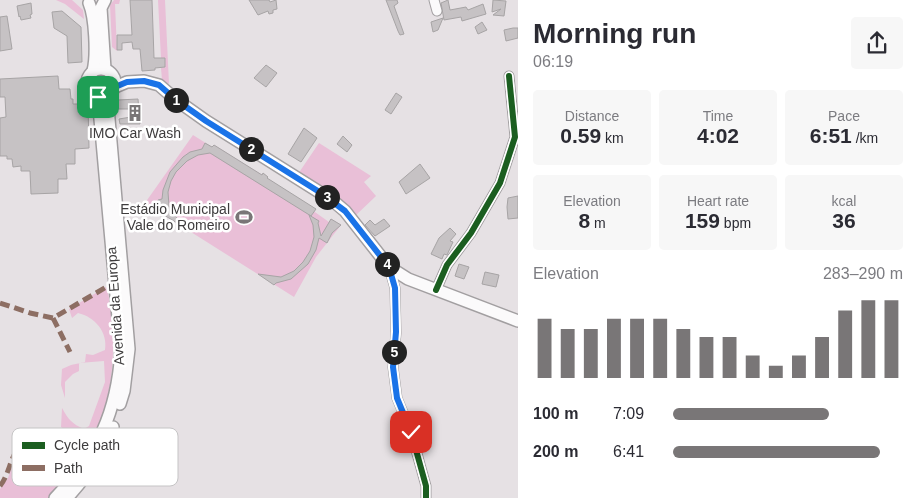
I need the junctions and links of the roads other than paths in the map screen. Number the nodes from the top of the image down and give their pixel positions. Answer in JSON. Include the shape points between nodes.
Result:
{"nodes":[{"id":1,"x":104,"y":0,"type":"edge"},
{"id":2,"x":434,"y":0,"type":"edge"},
{"id":3,"x":87,"y":1,"type":"edge"},
{"id":4,"x":437,"y":11,"type":"dead end"},
{"id":5,"x":99,"y":70,"type":"junction"},
{"id":6,"x":509,"y":76,"type":"dead end"},
{"id":7,"x":109,"y":89,"type":"junction"},
{"id":8,"x":389,"y":267,"type":"junction"},
{"id":9,"x":436,"y":290,"type":"junction"},
{"id":10,"x":518,"y":320,"type":"edge"},
{"id":11,"x":105,"y":428,"type":"edge"},
{"id":12,"x":113,"y":428,"type":"edge"},
{"id":13,"x":67,"y":486,"type":"edge"},
{"id":14,"x":76,"y":486,"type":"edge"},
{"id":15,"x":55,"y":498,"type":"edge"},
{"id":16,"x":67,"y":498,"type":"edge"},
{"id":17,"x":426,"y":498,"type":"edge"}],
"edges":[{"from":1,"to":3,"type":"main road","via":[[96,3]]},
{"from":1,"to":5,"type":"main road"},
{"from":2,"to":4,"type":"street"},
{"from":3,"to":5,"type":"main road","via":[[93,11],[95,61]]},
{"from":5,"to":7,"type":"main road","via":[[110,71]]},
{"from":5,"to":7,"type":"main road","via":[[88,78],[90,92]]},
{"from":6,"to":9,"type":"street","via":[[515,137],[500,183],[471,233],[447,265]]},
{"from":7,"to":8,"type":"main road","via":[[127,82],[144,81],[159,85],[206,121],[332,200],[345,211]]},
{"from":7,"to":11,"type":"main road","name":"Avenida da Europa","via":[[121,351],[116,392]]},
{"from":7,"to":12,"type":"main road","name":"Avenida da Europa","via":[[129,349],[124,391]]},
{"from":8,"to":9,"type":"main road","via":[[408,280]]},
{"from":8,"to":17,"type":"street","via":[[395,288],[393,367],[397,398],[411,432],[426,486]]},
{"from":9,"to":10,"type":"main road"},
{"from":13,"to":15,"type":"main road","name":"Avenida da Europa"},
{"from":14,"to":16,"type":"main road","name":"Avenida da Europa"}]}
